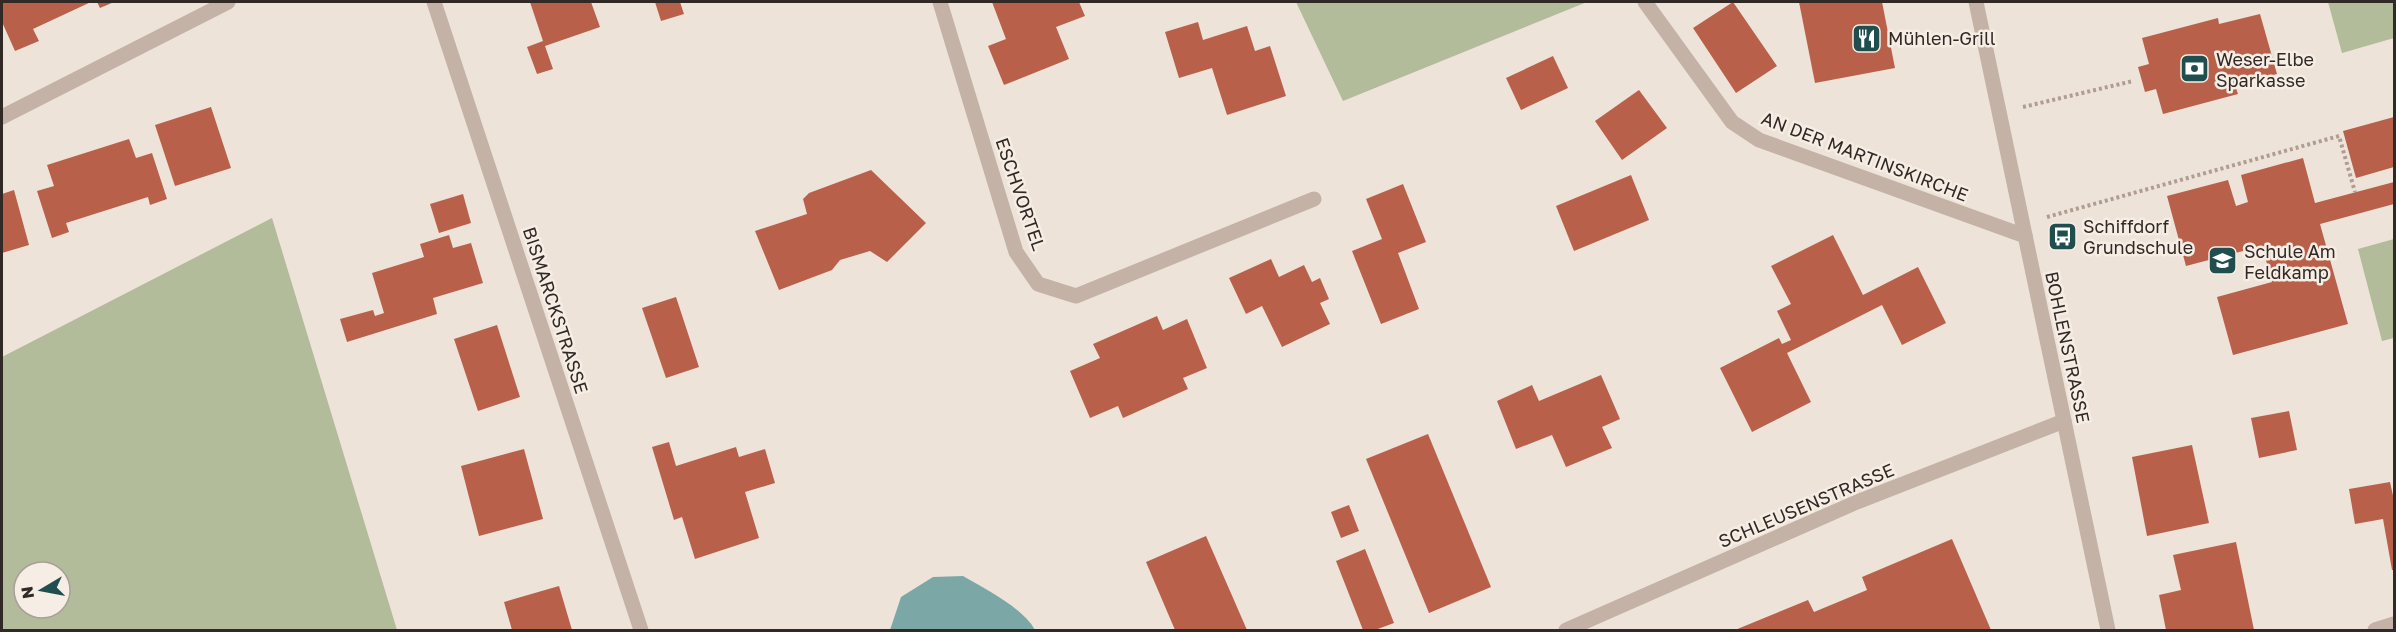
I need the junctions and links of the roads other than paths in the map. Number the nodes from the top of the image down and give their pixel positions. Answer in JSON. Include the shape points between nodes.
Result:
{"nodes":[{"id":1,"x":228,"y":2,"type":"edge"},
{"id":2,"x":434,"y":2,"type":"edge"},
{"id":3,"x":940,"y":2,"type":"edge"},
{"id":4,"x":1645,"y":2,"type":"edge"},
{"id":5,"x":1976,"y":2,"type":"edge"},
{"id":6,"x":2,"y":117,"type":"edge"},
{"id":7,"x":1314,"y":199,"type":"dead end"},
{"id":8,"x":2024,"y":229,"type":"junction"},
{"id":9,"x":2064,"y":421,"type":"junction"},
{"id":10,"x":2394,"y":624,"type":"edge"},
{"id":11,"x":641,"y":630,"type":"edge"},
{"id":12,"x":1566,"y":630,"type":"edge"},
{"id":13,"x":2108,"y":630,"type":"edge"},
{"id":14,"x":2375,"y":630,"type":"edge"}],
"edges":[{"from":1,"to":6,"type":"street"},
{"from":2,"to":11,"type":"street","name":"BISMARCKSTRASSE"},
{"from":3,"to":7,"type":"street","name":"ESCHVORTEL","via":[[1016,252],[1038,284],[1076,296]]},
{"from":4,"to":8,"type":"street","name":"AN DER MARTINSKIRCHE","via":[[1732,122],[1759,140]]},
{"from":5,"to":8,"type":"street","name":"BOHLENSTRASSE"},
{"from":8,"to":9,"type":"street","name":"BOHLENSTRASSE"},
{"from":9,"to":12,"type":"street","name":"SCHLEUSENSTRASSE","via":[[1857,502]]},
{"from":9,"to":13,"type":"street","name":"BOHLENSTRASSE"},
{"from":10,"to":14,"type":"street"}]}
